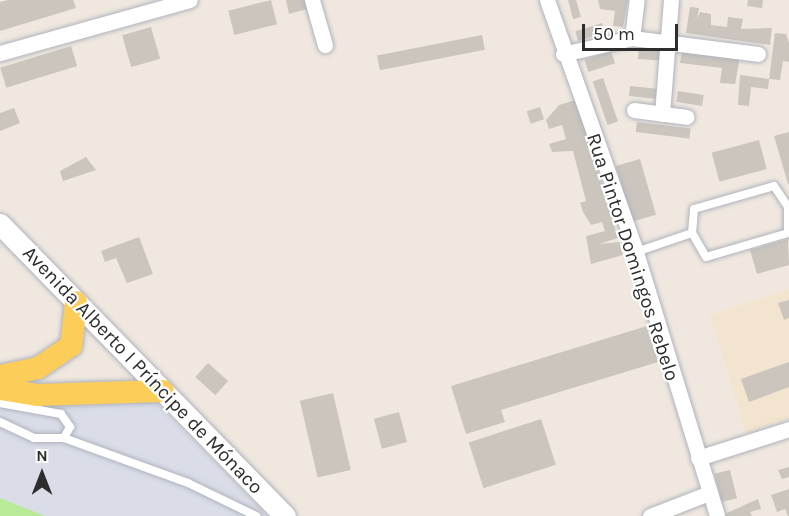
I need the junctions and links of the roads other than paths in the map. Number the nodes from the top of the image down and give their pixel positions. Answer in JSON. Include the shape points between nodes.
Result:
{"nodes":[{"id":1,"x":190,"y":0,"type":"edge"},
{"id":2,"x":312,"y":0,"type":"edge"},
{"id":3,"x":547,"y":0,"type":"edge"},
{"id":4,"x":637,"y":0,"type":"edge"},
{"id":5,"x":671,"y":0,"type":"edge"},
{"id":6,"x":632,"y":38,"type":"junction"},
{"id":7,"x":668,"y":42,"type":"junction"},
{"id":8,"x":325,"y":45,"type":"dead end"},
{"id":9,"x":0,"y":53,"type":"edge"},
{"id":10,"x":563,"y":54,"type":"junction"},
{"id":11,"x":758,"y":54,"type":"dead end"},
{"id":12,"x":634,"y":111,"type":"dead end"},
{"id":13,"x":662,"y":114,"type":"junction"},
{"id":14,"x":687,"y":117,"type":"dead end"},
{"id":15,"x":0,"y":224,"type":"edge"},
{"id":16,"x":692,"y":233,"type":"junction"},
{"id":17,"x":636,"y":252,"type":"junction"},
{"id":18,"x":76,"y":302,"type":"junction"},
{"id":19,"x":0,"y":376,"type":"edge"},
{"id":20,"x":0,"y":389,"type":"edge"},
{"id":21,"x":163,"y":391,"type":"junction"},
{"id":22,"x":0,"y":403,"type":"edge"},
{"id":23,"x":0,"y":422,"type":"edge"},
{"id":24,"x":789,"y":429,"type":"edge"},
{"id":25,"x":64,"y":438,"type":"junction"},
{"id":26,"x":698,"y":458,"type":"junction"},
{"id":27,"x":710,"y":493,"type":"junction"},
{"id":28,"x":647,"y":515,"type":"edge"},
{"id":29,"x":256,"y":516,"type":"edge"},
{"id":30,"x":285,"y":516,"type":"edge"},
{"id":31,"x":717,"y":516,"type":"edge"}],
"edges":[{"from":1,"to":9,"type":"street"},
{"from":2,"to":8,"type":"street"},
{"from":3,"to":10,"type":"street","name":"Rua Pintor Domingos Rebelo"},
{"from":4,"to":6,"type":"street"},
{"from":5,"to":7,"type":"street"},
{"from":6,"to":7,"type":"street"},
{"from":6,"to":10,"type":"street"},
{"from":7,"to":11,"type":"street"},
{"from":7,"to":13,"type":"street"},
{"from":10,"to":17,"type":"street","name":"Rua Pintor Domingos Rebelo"},
{"from":12,"to":13,"type":"street"},
{"from":13,"to":14,"type":"street"},
{"from":15,"to":18,"type":"main road","name":"Avenida Alberto I Príncipe de Mónaco"},
{"from":16,"to":16,"type":"lane","via":[[693,209],[774,186],[788,207],[788,233],[706,257]]},
{"from":16,"to":17,"type":"lane"},
{"from":17,"to":26,"type":"street","name":"Rua Pintor Domingos Rebelo"},
{"from":18,"to":19,"type":"main road","via":[[71,346],[38,368]]},
{"from":18,"to":21,"type":"main road","name":"Avenida Alberto I Príncipe de Mónaco"},
{"from":20,"to":21,"type":"main road","via":[[36,394]]},
{"from":21,"to":30,"type":"main road","name":"Avenida Alberto I Príncipe de Mónaco"},
{"from":22,"to":25,"type":"lane","via":[[62,414],[70,427]]},
{"from":23,"to":25,"type":"lane","via":[[33,438]]},
{"from":24,"to":26,"type":"street"},
{"from":25,"to":29,"type":"lane","via":[[217,493]]},
{"from":26,"to":27,"type":"street","name":"Rua Pintor Domingos Rebelo"},
{"from":27,"to":28,"type":"street"},
{"from":27,"to":31,"type":"street","name":"Rua Pintor Domingos Rebelo"}]}
